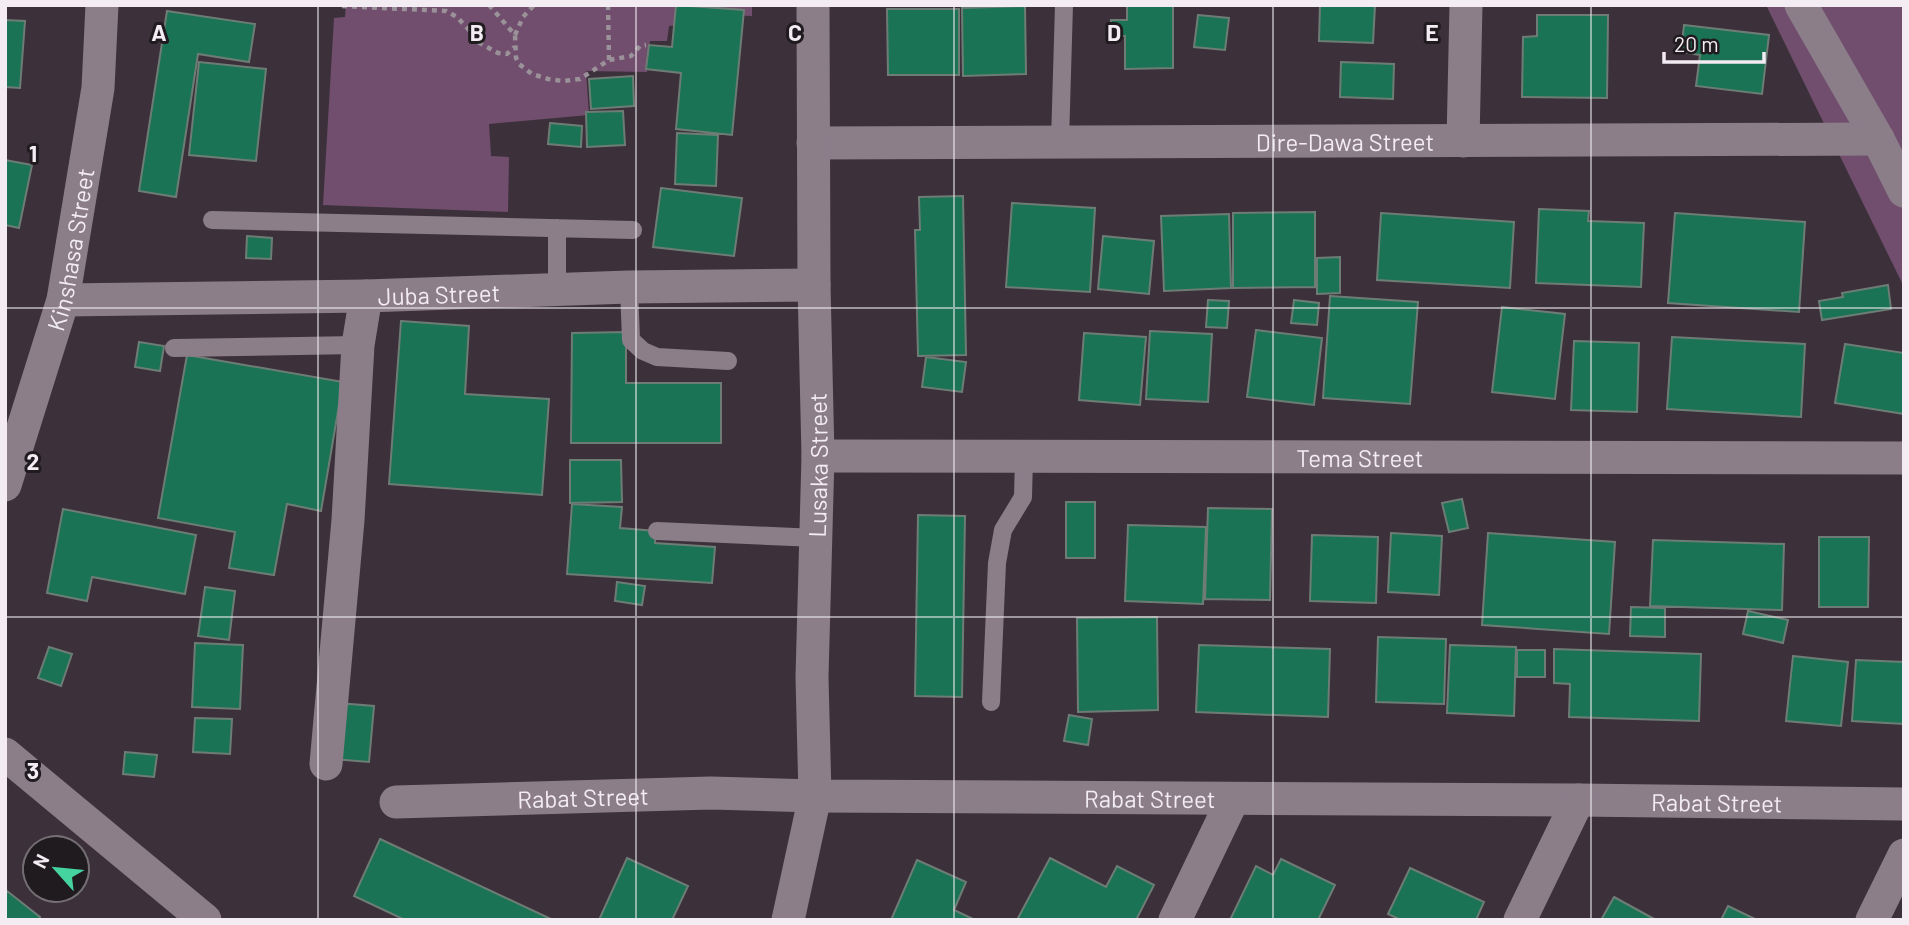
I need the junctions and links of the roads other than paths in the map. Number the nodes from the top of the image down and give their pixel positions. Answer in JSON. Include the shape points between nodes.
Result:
{"nodes":[{"id":1,"x":102,"y":5,"type":"edge"},
{"id":2,"x":813,"y":5,"type":"edge"},
{"id":3,"x":1064,"y":5,"type":"edge"},
{"id":4,"x":1466,"y":5,"type":"edge"},
{"id":5,"x":1801,"y":5,"type":"edge"},
{"id":6,"x":1878,"y":139,"type":"junction"},
{"id":7,"x":1060,"y":141,"type":"junction"},
{"id":8,"x":1464,"y":141,"type":"junction"},
{"id":9,"x":813,"y":143,"type":"junction"},
{"id":10,"x":1904,"y":191,"type":"edge"},
{"id":11,"x":212,"y":220,"type":"dead end"},
{"id":12,"x":557,"y":228,"type":"junction"},
{"id":13,"x":634,"y":230,"type":"dead end"},
{"id":14,"x":814,"y":285,"type":"junction"},
{"id":15,"x":629,"y":287,"type":"junction"},
{"id":16,"x":557,"y":289,"type":"junction"},
{"id":17,"x":366,"y":296,"type":"junction"},
{"id":18,"x":63,"y":300,"type":"junction"},
{"id":19,"x":358,"y":345,"type":"junction"},
{"id":20,"x":174,"y":348,"type":"dead end"},
{"id":21,"x":728,"y":360,"type":"dead end"},
{"id":22,"x":818,"y":456,"type":"junction"},
{"id":23,"x":1024,"y":457,"type":"junction"},
{"id":24,"x":1904,"y":458,"type":"edge"},
{"id":25,"x":5,"y":485,"type":"edge"},
{"id":26,"x":657,"y":531,"type":"dead end"},
{"id":27,"x":816,"y":538,"type":"junction"},
{"id":28,"x":991,"y":702,"type":"dead end"},
{"id":29,"x":5,"y":754,"type":"edge"},
{"id":30,"x":326,"y":764,"type":"dead end"},
{"id":31,"x":815,"y":796,"type":"junction"},
{"id":32,"x":1233,"y":799,"type":"junction"},
{"id":33,"x":1578,"y":800,"type":"junction"},
{"id":34,"x":396,"y":802,"type":"dead end"},
{"id":35,"x":1904,"y":804,"type":"edge"},
{"id":36,"x":1904,"y":855,"type":"edge"},
{"id":37,"x":205,"y":920,"type":"edge"},
{"id":38,"x":788,"y":920,"type":"edge"},
{"id":39,"x":1175,"y":920,"type":"edge"},
{"id":40,"x":1520,"y":920,"type":"edge"},
{"id":41,"x":1872,"y":920,"type":"edge"}],
"edges":[{"from":1,"to":18,"type":"street","name":"Kinshasa Street","via":[[98,88]]},
{"from":2,"to":9,"type":"street","name":"Lusaka Street"},
{"from":3,"to":7,"type":"lane"},
{"from":4,"to":8,"type":"street"},
{"from":5,"to":6,"type":"street"},
{"from":6,"to":8,"type":"street","name":"Dire-Dawa Street"},
{"from":6,"to":10,"type":"street"},
{"from":7,"to":8,"type":"street","name":"Dire-Dawa Street"},
{"from":7,"to":9,"type":"street","name":"Dire-Dawa Street"},
{"from":9,"to":14,"type":"street","name":"Lusaka Street"},
{"from":11,"to":12,"type":"lane"},
{"from":12,"to":13,"type":"lane"},
{"from":12,"to":16,"type":"lane"},
{"from":14,"to":15,"type":"street","name":"Juba Street"},
{"from":14,"to":22,"type":"street","name":"Lusaka Street"},
{"from":15,"to":16,"type":"street","name":"Juba Street"},
{"from":15,"to":21,"type":"lane","via":[[631,340],[643,351],[657,357]]},
{"from":16,"to":17,"type":"street","name":"Juba Street"},
{"from":17,"to":18,"type":"street","name":"Juba Street"},
{"from":17,"to":19,"type":"street"},
{"from":18,"to":25,"type":"street","name":"Kinshasa Street"},
{"from":19,"to":20,"type":"lane"},
{"from":19,"to":30,"type":"street"},
{"from":22,"to":23,"type":"street","name":"Tema Street"},
{"from":22,"to":27,"type":"street","name":"Lusaka Street"},
{"from":23,"to":24,"type":"street","name":"Tema Street"},
{"from":23,"to":28,"type":"lane","via":[[1023,497],[1003,530],[997,563]]},
{"from":26,"to":27,"type":"lane"},
{"from":27,"to":31,"type":"street","name":"Lusaka Street"},
{"from":29,"to":37,"type":"street"},
{"from":31,"to":32,"type":"street","name":"Rabat Street"},
{"from":31,"to":34,"type":"street","name":"Rabat Street","via":[[711,793]]},
{"from":31,"to":38,"type":"street","name":"Lusaka Street"},
{"from":32,"to":33,"type":"street","name":"Rabat Street"},
{"from":32,"to":39,"type":"street"},
{"from":33,"to":35,"type":"street","name":"Rabat Street"},
{"from":33,"to":40,"type":"street"},
{"from":36,"to":41,"type":"street"}]}
